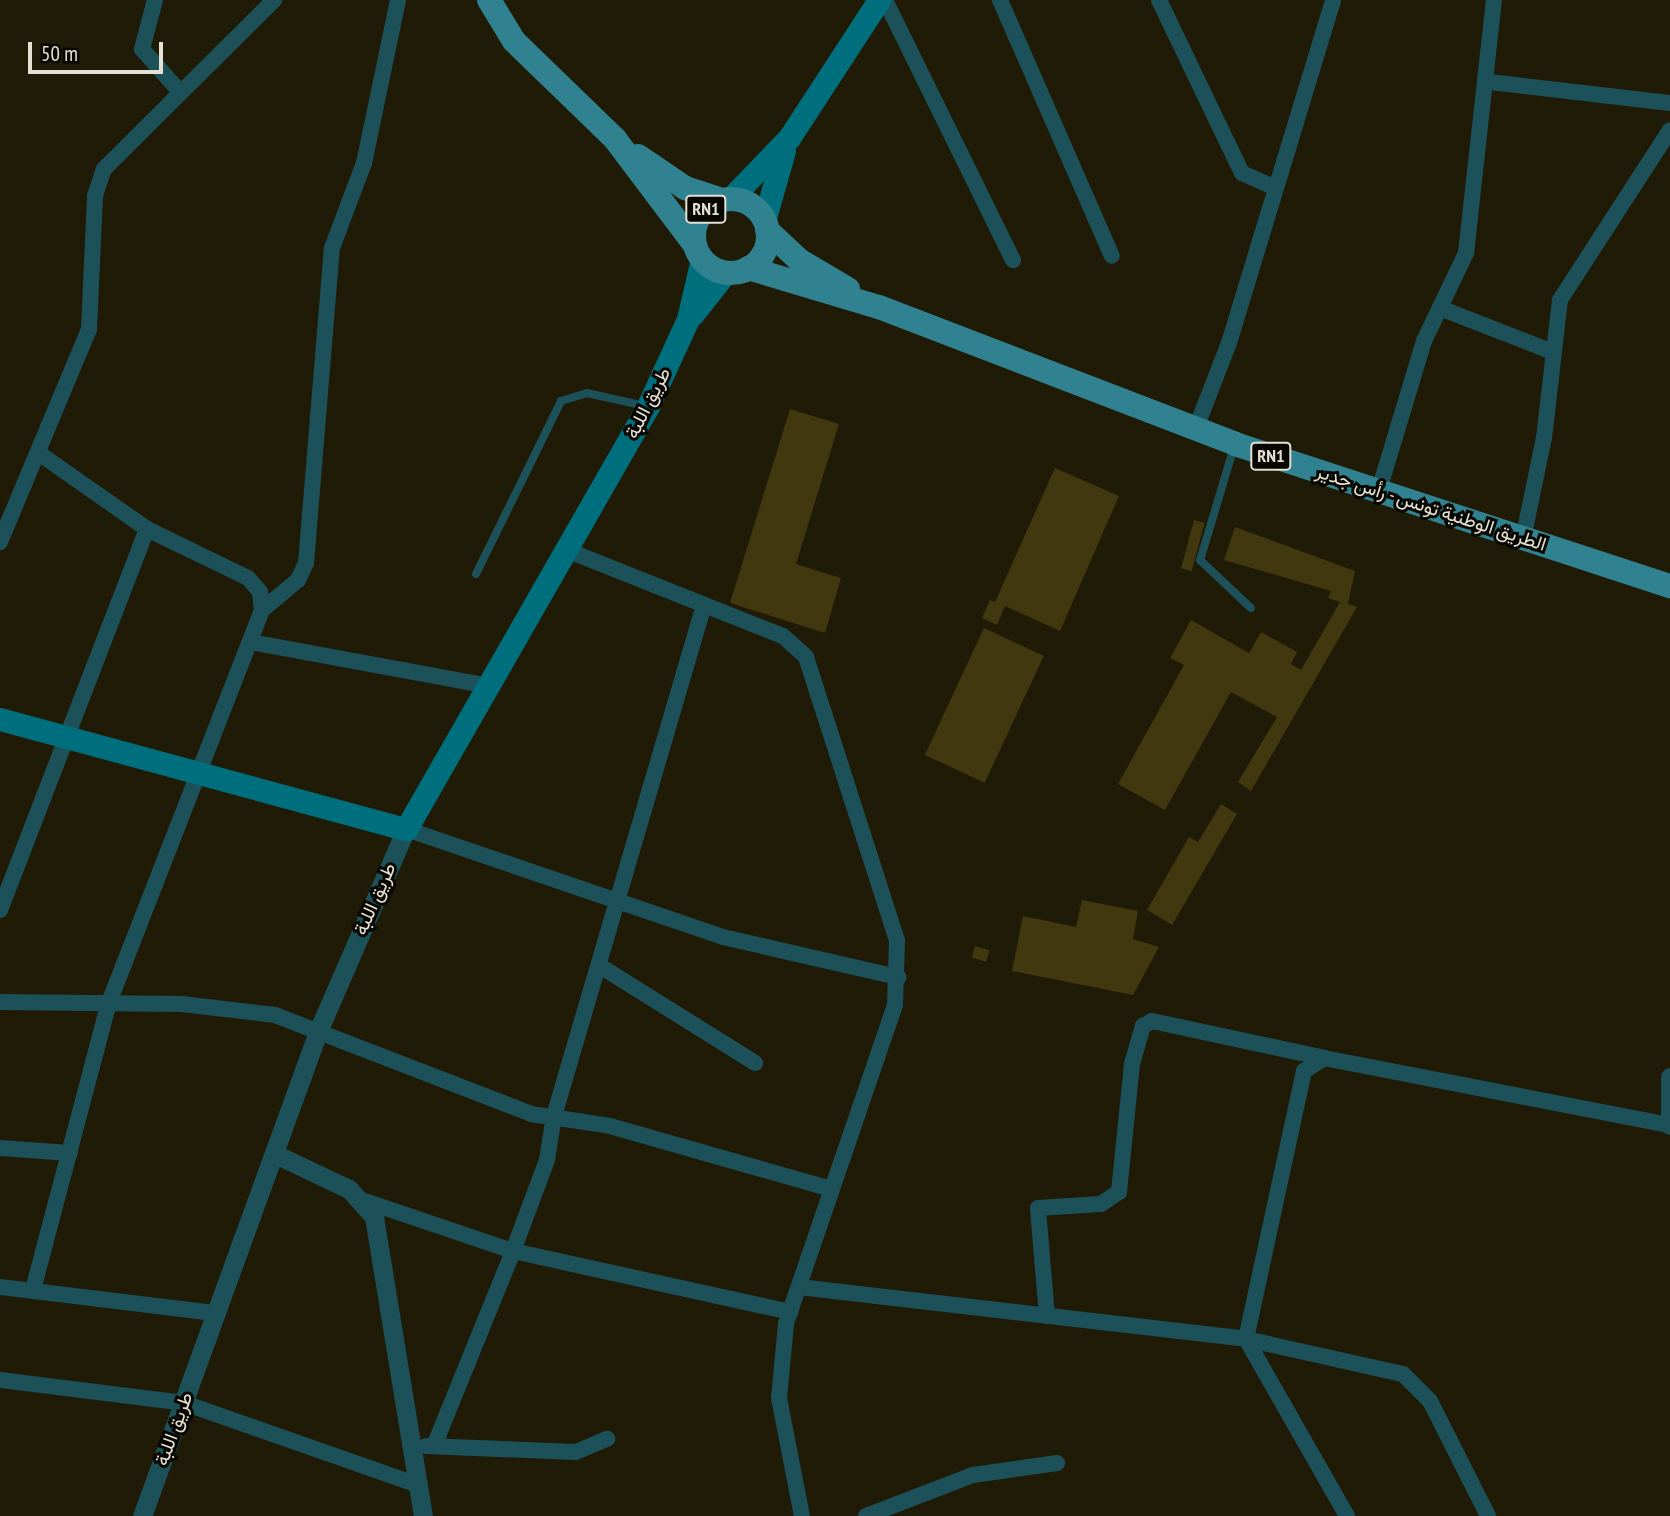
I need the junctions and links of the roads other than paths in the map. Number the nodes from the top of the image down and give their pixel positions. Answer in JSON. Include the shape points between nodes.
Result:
{"nodes":[{"id":1,"x":155,"y":0,"type":"edge"},
{"id":2,"x":274,"y":0,"type":"edge"},
{"id":3,"x":398,"y":0,"type":"edge"},
{"id":4,"x":489,"y":0,"type":"edge"},
{"id":5,"x":879,"y":0,"type":"edge"},
{"id":6,"x":885,"y":0,"type":"edge"},
{"id":7,"x":1000,"y":0,"type":"edge"},
{"id":8,"x":1159,"y":0,"type":"edge"},
{"id":9,"x":1333,"y":0,"type":"edge"},
{"id":10,"x":1494,"y":0,"type":"edge"},
{"id":11,"x":1490,"y":82,"type":"junction"},
{"id":12,"x":180,"y":92,"type":"junction"},
{"id":13,"x":1670,"y":103,"type":"edge"},
{"id":14,"x":1670,"y":130,"type":"edge"},
{"id":15,"x":789,"y":138,"type":"junction"},
{"id":16,"x":615,"y":139,"type":"junction"},
{"id":17,"x":1275,"y":188,"type":"junction"},
{"id":18,"x":726,"y":199,"type":"junction"},
{"id":19,"x":766,"y":225,"type":"junction"},
{"id":20,"x":699,"y":252,"type":"junction"},
{"id":21,"x":1112,"y":257,"type":"dead end"},
{"id":22,"x":1013,"y":260,"type":"dead end"},
{"id":23,"x":737,"y":270,"type":"junction"},
{"id":24,"x":878,"y":307,"type":"junction"},
{"id":25,"x":1440,"y":308,"type":"junction"},
{"id":26,"x":688,"y":320,"type":"junction"},
{"id":27,"x":1553,"y":352,"type":"junction"},
{"id":28,"x":648,"y":406,"type":"junction"},
{"id":29,"x":1196,"y":428,"type":"junction"},
{"id":30,"x":1235,"y":444,"type":"junction"},
{"id":31,"x":40,"y":454,"type":"junction"},
{"id":32,"x":1379,"y":490,"type":"junction"},
{"id":33,"x":147,"y":529,"type":"junction"},
{"id":34,"x":1523,"y":539,"type":"junction"},
{"id":35,"x":0,"y":541,"type":"edge"},
{"id":36,"x":569,"y":551,"type":"junction"},
{"id":37,"x":476,"y":574,"type":"dead end"},
{"id":38,"x":1670,"y":586,"type":"edge"},
{"id":39,"x":704,"y":605,"type":"junction"},
{"id":40,"x":1251,"y":608,"type":"dead end"},
{"id":41,"x":262,"y":610,"type":"junction"},
{"id":42,"x":250,"y":642,"type":"junction"},
{"id":43,"x":490,"y":686,"type":"junction"},
{"id":44,"x":0,"y":719,"type":"edge"},
{"id":45,"x":64,"y":736,"type":"junction"},
{"id":46,"x":198,"y":773,"type":"junction"},
{"id":47,"x":407,"y":829,"type":"junction"},
{"id":48,"x":618,"y":901,"type":"junction"},
{"id":49,"x":0,"y":910,"type":"edge"},
{"id":50,"x":600,"y":966,"type":"junction"},
{"id":51,"x":898,"y":977,"type":"junction"},
{"id":52,"x":0,"y":1002,"type":"edge"},
{"id":53,"x":108,"y":1002,"type":"junction"},
{"id":54,"x":319,"y":1029,"type":"junction"},
{"id":55,"x":1324,"y":1058,"type":"junction"},
{"id":56,"x":755,"y":1063,"type":"dead end"},
{"id":57,"x":1670,"y":1077,"type":"edge"},
{"id":58,"x":554,"y":1116,"type":"junction"},
{"id":59,"x":1670,"y":1125,"type":"edge"},
{"id":60,"x":0,"y":1148,"type":"edge"},
{"id":61,"x":71,"y":1153,"type":"junction"},
{"id":62,"x":275,"y":1154,"type":"junction"},
{"id":63,"x":831,"y":1189,"type":"junction"},
{"id":64,"x":365,"y":1201,"type":"junction"},
{"id":65,"x":513,"y":1251,"type":"junction"},
{"id":66,"x":0,"y":1287,"type":"edge"},
{"id":67,"x":799,"y":1287,"type":"junction"},
{"id":68,"x":33,"y":1290,"type":"junction"},
{"id":69,"x":790,"y":1312,"type":"junction"},
{"id":70,"x":214,"y":1313,"type":"junction"},
{"id":71,"x":1047,"y":1316,"type":"junction"},
{"id":72,"x":1246,"y":1339,"type":"junction"},
{"id":73,"x":0,"y":1380,"type":"edge"},
{"id":74,"x":184,"y":1403,"type":"junction"},
{"id":75,"x":607,"y":1439,"type":"dead end"},
{"id":76,"x":413,"y":1445,"type":"junction"},
{"id":77,"x":434,"y":1446,"type":"junction"},
{"id":78,"x":1057,"y":1463,"type":"dead end"},
{"id":79,"x":418,"y":1485,"type":"junction"},
{"id":80,"x":142,"y":1516,"type":"edge"},
{"id":81,"x":423,"y":1516,"type":"edge"},
{"id":82,"x":802,"y":1516,"type":"edge"},
{"id":83,"x":866,"y":1516,"type":"edge"},
{"id":84,"x":1347,"y":1516,"type":"edge"},
{"id":85,"x":1488,"y":1516,"type":"edge"}],
"edges":[{"from":1,"to":12,"type":"street","via":[[142,49]]},
{"from":2,"to":12,"type":"street"},
{"from":3,"to":41,"type":"street","via":[[364,163],[332,248],[306,563],[298,580]]},
{"from":4,"to":16,"type":"main road","number":"RN1","via":[[514,41]]},
{"from":5,"to":15,"type":"main road"},
{"from":6,"to":22,"type":"street"},
{"from":7,"to":21,"type":"street"},
{"from":8,"to":17,"type":"street","via":[[1242,173]]},
{"from":9,"to":17,"type":"street"},
{"from":10,"to":11,"type":"street"},
{"from":11,"to":13,"type":"street"},
{"from":11,"to":25,"type":"street","via":[[1466,253]]},
{"from":12,"to":31,"type":"street","via":[[115,156],[99,181],[92,316]]},
{"from":14,"to":27,"type":"street","via":[[1567,281]]},
{"from":15,"to":18,"type":"main road"},
{"from":15,"to":19,"type":"main road"},
{"from":16,"to":18,"type":"main road","number":"RN1","via":[[685,188]]},
{"from":16,"to":20,"type":"main road","number":"RN1"},
{"from":17,"to":29,"type":"street"},
{"from":18,"to":19,"type":"main road","number":"RN1","via":[[750,205]]},
{"from":18,"to":20,"type":"main road","number":"RN1","via":[[696,222]]},
{"from":19,"to":23,"type":"main road","via":[[765,248]]},
{"from":19,"to":24,"type":"main road","name":"الطريق الوطنية تونس - رأس جدير","number":"RN1","via":[[799,260]]},
{"from":20,"to":23,"type":"main road","number":"RN1"},
{"from":20,"to":26,"type":"main road","name":"طريق اللبة"},
{"from":23,"to":24,"type":"main road","name":"الطريق الوطنية تونس - رأس جدير","number":"RN1"},
{"from":23,"to":26,"type":"main road","name":"طريق اللبة"},
{"from":24,"to":29,"type":"main road","name":"الطريق الوطنية تونس - رأس جدير","number":"RN1"},
{"from":25,"to":27,"type":"street"},
{"from":25,"to":32,"type":"street"},
{"from":26,"to":28,"type":"main road","name":"طريق اللبة"},
{"from":27,"to":34,"type":"street","via":[[1544,438]]},
{"from":28,"to":36,"type":"main road","name":"طريق اللبة"},
{"from":28,"to":37,"type":"lane","via":[[587,393],[561,401]]},
{"from":29,"to":30,"type":"main road","name":"الطريق الوطنية تونس - رأس جدير","number":"RN1"},
{"from":30,"to":32,"type":"main road","name":"الطريق الوطنية تونس - رأس جدير","number":"RN1"},
{"from":30,"to":40,"type":"lane","via":[[1200,560]]},
{"from":31,"to":33,"type":"street"},
{"from":31,"to":35,"type":"street"},
{"from":32,"to":34,"type":"main road","name":"الطريق الوطنية تونس - رأس جدير","number":"RN1"},
{"from":33,"to":41,"type":"street","via":[[248,578],[260,592]]},
{"from":33,"to":45,"type":"street"},
{"from":34,"to":38,"type":"main road","name":"الطريق الوطنية تونس - رأس جدير","number":"RN1"},
{"from":36,"to":39,"type":"street"},
{"from":36,"to":43,"type":"main road","name":"طريق اللبة"},
{"from":39,"to":48,"type":"street"},
{"from":39,"to":51,"type":"street","via":[[783,636],[806,657],[897,941]]},
{"from":41,"to":42,"type":"street"},
{"from":42,"to":43,"type":"street"},
{"from":42,"to":46,"type":"street"},
{"from":43,"to":47,"type":"main road","name":"طريق اللبة"},
{"from":44,"to":45,"type":"main road"},
{"from":45,"to":46,"type":"main road"},
{"from":45,"to":49,"type":"street"},
{"from":46,"to":47,"type":"main road"},
{"from":46,"to":53,"type":"street"},
{"from":47,"to":48,"type":"street"},
{"from":47,"to":54,"type":"street","name":"طريق اللبة"},
{"from":48,"to":50,"type":"street"},
{"from":48,"to":51,"type":"street","via":[[723,937]]},
{"from":50,"to":56,"type":"street"},
{"from":50,"to":58,"type":"street"},
{"from":51,"to":63,"type":"street","via":[[895,1005]]},
{"from":52,"to":53,"type":"street"},
{"from":53,"to":54,"type":"street","via":[[230,1009]]},
{"from":53,"to":61,"type":"street"},
{"from":54,"to":58,"type":"street","via":[[485,1098]]},
{"from":54,"to":62,"type":"street","name":"طريق اللبة"},
{"from":55,"to":59,"type":"street"},
{"from":55,"to":71,"type":"street","via":[[1152,1021],[1143,1026],[1132,1065],[1119,1192],[1101,1204],[1038,1208]]},
{"from":55,"to":72,"type":"street","via":[[1304,1072],[1297,1095]]},
{"from":57,"to":59,"type":"street"},
{"from":58,"to":63,"type":"street","via":[[665,1140]]},
{"from":58,"to":65,"type":"street","via":[[547,1160]]},
{"from":60,"to":61,"type":"street"},
{"from":61,"to":68,"type":"street"},
{"from":62,"to":64,"type":"street"},
{"from":62,"to":70,"type":"street","name":"طريق اللبة"},
{"from":63,"to":67,"type":"street"},
{"from":64,"to":65,"type":"street"},
{"from":64,"to":76,"type":"street","via":[[374,1217]]},
{"from":65,"to":69,"type":"street"},
{"from":65,"to":77,"type":"street"},
{"from":66,"to":68,"type":"street"},
{"from":67,"to":69,"type":"street"},
{"from":67,"to":71,"type":"street"},
{"from":68,"to":70,"type":"street"},
{"from":69,"to":82,"type":"street","via":[[779,1398]]},
{"from":70,"to":74,"type":"street","name":"طريق اللبة"},
{"from":71,"to":72,"type":"street"},
{"from":72,"to":84,"type":"street"},
{"from":72,"to":85,"type":"street","via":[[1403,1374],[1418,1385]]},
{"from":73,"to":74,"type":"street"},
{"from":74,"to":79,"type":"street"},
{"from":74,"to":80,"type":"street","name":"طريق اللبة"},
{"from":75,"to":77,"type":"street","via":[[576,1452]]},
{"from":76,"to":77,"type":"street"},
{"from":76,"to":79,"type":"street"},
{"from":78,"to":83,"type":"street","via":[[973,1475]]},
{"from":79,"to":81,"type":"street"}]}
